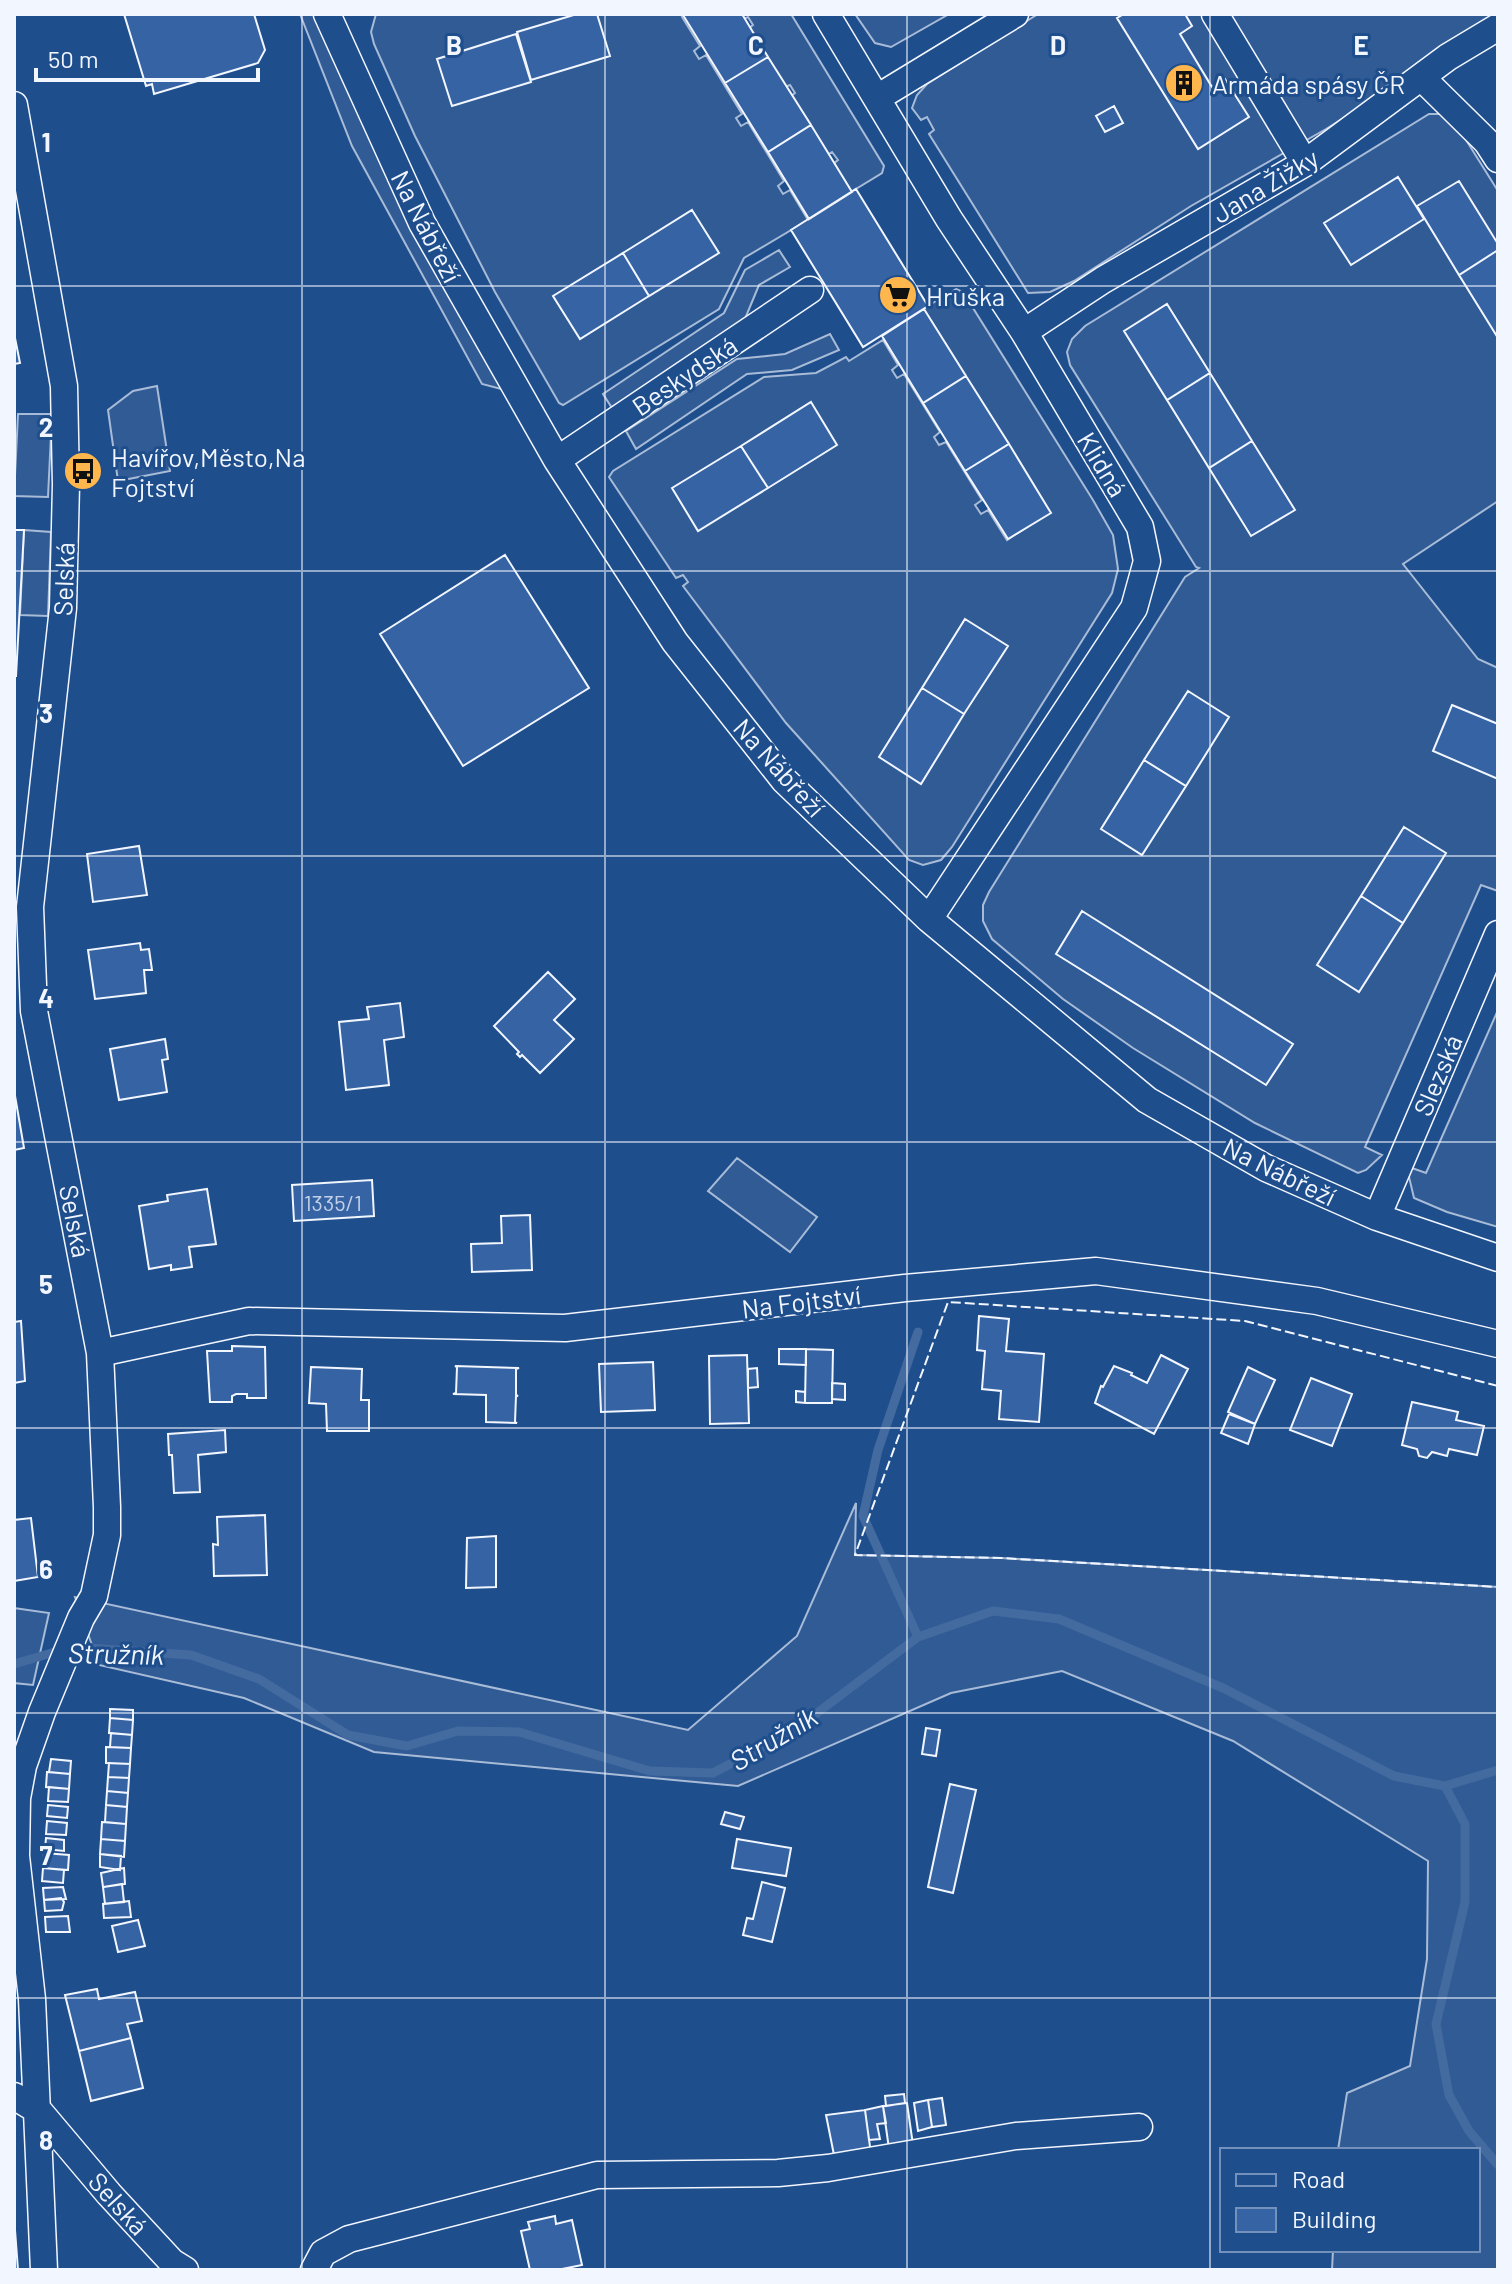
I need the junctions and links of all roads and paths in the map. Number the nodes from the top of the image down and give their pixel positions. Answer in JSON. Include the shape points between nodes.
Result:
{"nodes":[{"id":1,"x":327,"y":14,"type":"edge"},
{"id":2,"x":826,"y":14,"type":"edge"},
{"id":3,"x":1015,"y":14,"type":"edge"},
{"id":4,"x":1215,"y":14,"type":"edge"},
{"id":5,"x":1498,"y":27,"type":"edge"},
{"id":6,"x":1422,"y":78,"type":"junction"},
{"id":7,"x":877,"y":98,"type":"junction"},
{"id":8,"x":14,"y":105,"type":"edge"},
{"id":9,"x":1498,"y":159,"type":"edge"},
{"id":10,"x":1305,"y":163,"type":"junction"},
{"id":11,"x":810,"y":290,"type":"dead end"},
{"id":12,"x":1024,"y":332,"type":"junction"},
{"id":13,"x":557,"y":460,"type":"junction"},
{"id":14,"x":929,"y":919,"type":"junction"},
{"id":15,"x":1498,"y":934,"type":"edge"},
{"id":16,"x":1377,"y":1217,"type":"junction"},
{"id":17,"x":1498,"y":1258,"type":"edge"},
{"id":18,"x":1498,"y":1344,"type":"edge"},
{"id":19,"x":100,"y":1353,"type":"junction"},
{"id":20,"x":14,"y":2096,"type":"edge"},
{"id":21,"x":39,"y":2111,"type":"junction"},
{"id":22,"x":1139,"y":2127,"type":"dead end"},
{"id":23,"x":44,"y":2270,"type":"edge"},
{"id":24,"x":185,"y":2270,"type":"edge"},
{"id":25,"x":314,"y":2270,"type":"edge"}],
"edges":[{"from":1,"to":13,"type":"street","name":"Na Nábřeží","via":[[422,223]]},
{"from":2,"to":7,"type":"street","name":"Klidná"},
{"from":3,"to":7,"type":"street"},
{"from":4,"to":10,"type":"street"},
{"from":5,"to":6,"type":"street","name":"Jana Žižky"},
{"from":6,"to":9,"type":"street"},
{"from":6,"to":10,"type":"street","name":"Jana Žižky"},
{"from":7,"to":12,"type":"street","name":"Klidná"},
{"from":8,"to":19,"type":"street","name":"Selská","via":[[64,386],[66,424],[63,608],[30,907],[34,1011]]},
{"from":10,"to":12,"type":"street","name":"Jana Žižky"},
{"from":11,"to":13,"type":"street","name":"Beskydská"},
{"from":12,"to":14,"type":"street","name":"Klidná","via":[[1140,527],[1147,561],[1134,608]]},
{"from":13,"to":14,"type":"street","name":"Na Nábřeží","via":[[675,642],[784,780]]},
{"from":14,"to":16,"type":"street","name":"Na Nábřeží","via":[[1147,1100],[1266,1168]]},
{"from":15,"to":16,"type":"street","name":"Slezská"},
{"from":16,"to":17,"type":"street","name":"Na Nábřeží"},
{"from":18,"to":19,"type":"street","name":"Na Fojtství","via":[[1317,1301],[1096,1271],[565,1328],[249,1321]]},
{"from":19,"to":21,"type":"street","name":"Selská","via":[[107,1535],[94,1596],[23,1766],[17,1798],[15,1829]]},
{"from":20,"to":21,"type":"street"},
{"from":21,"to":23,"type":"street"},
{"from":21,"to":24,"type":"street","name":"Selská","via":[[109,2194]]},
{"from":22,"to":25,"type":"street","via":[[1016,2136],[778,2173],[597,2175],[349,2239],[323,2253]]}]}
